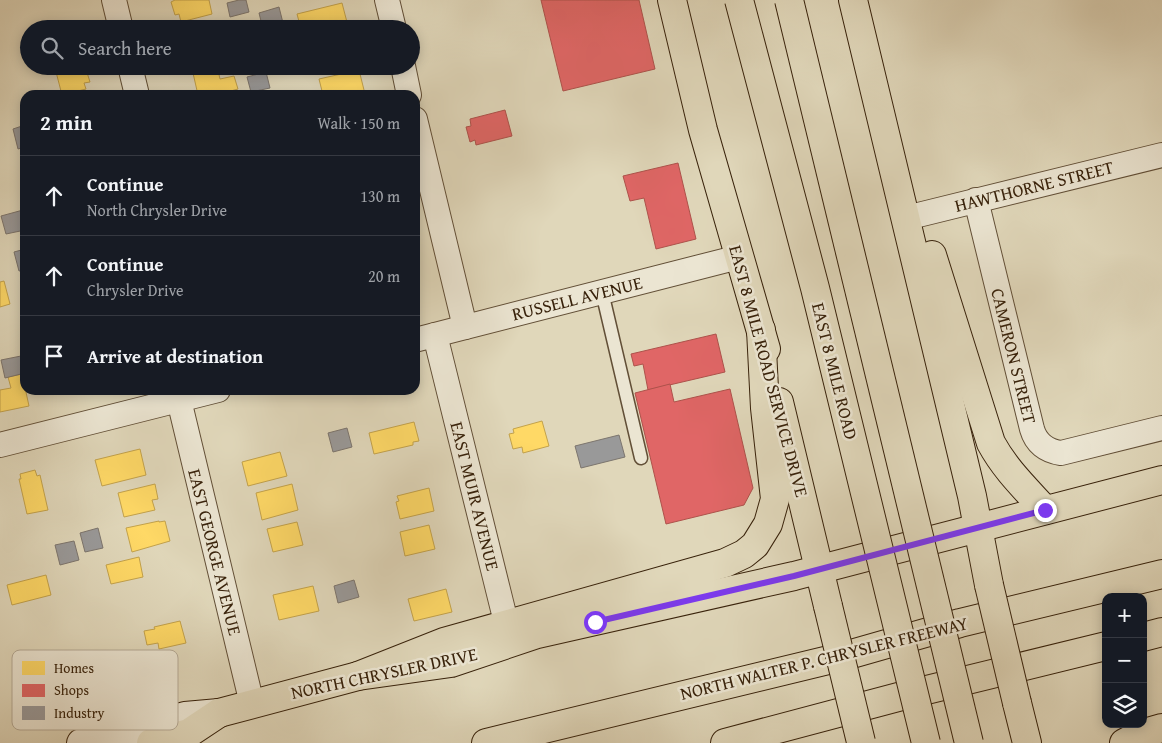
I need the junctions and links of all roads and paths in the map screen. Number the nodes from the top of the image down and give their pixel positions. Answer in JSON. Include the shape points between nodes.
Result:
{"nodes":[{"id":1,"x":114,"y":0,"type":"edge"},
{"id":2,"x":387,"y":0,"type":"edge"},
{"id":3,"x":672,"y":0,"type":"edge"},
{"id":4,"x":739,"y":0,"type":"edge"},
{"id":5,"x":789,"y":0,"type":"edge"},
{"id":6,"x":853,"y":0,"type":"edge"},
{"id":7,"x":119,"y":20,"type":"edge"},
{"id":8,"x":392,"y":20,"type":"edge"},
{"id":9,"x":132,"y":75,"type":"edge"},
{"id":10,"x":404,"y":75,"type":"edge"},
{"id":11,"x":136,"y":90,"type":"edge"},
{"id":12,"x":408,"y":90,"type":"edge"},
{"id":13,"x":420,"y":140,"type":"edge"},
{"id":14,"x":1162,"y":155,"type":"edge"},
{"id":15,"x":976,"y":200,"type":"junction"},
{"id":16,"x":906,"y":218,"type":"junction"},
{"id":17,"x":739,"y":257,"type":"junction"},
{"id":18,"x":602,"y":292,"type":"junction"},
{"id":19,"x":464,"y":327,"type":"junction"},
{"id":20,"x":761,"y":330,"type":"junction"},
{"id":21,"x":425,"y":337,"type":"edge"},
{"id":22,"x":197,"y":395,"type":"edge"},
{"id":23,"x":179,"y":400,"type":"junction"},
{"id":24,"x":1162,"y":428,"type":"edge"},
{"id":25,"x":0,"y":445,"type":"edge"},
{"id":26,"x":641,"y":458,"type":"dead end"},
{"id":27,"x":1162,"y":480,"type":"edge"},
{"id":28,"x":1045,"y":510,"type":"junction"},
{"id":29,"x":978,"y":527,"type":"junction"},
{"id":30,"x":820,"y":570,"type":"junction"},
{"id":31,"x":1162,"y":574,"type":"edge"},
{"id":32,"x":507,"y":624,"type":"junction"},
{"id":33,"x":1162,"y":632,"type":"edge"},
{"id":34,"x":537,"y":634,"type":"junction"},
{"id":35,"x":1147,"y":635,"type":"edge"},
{"id":36,"x":1102,"y":647,"type":"edge"},
{"id":37,"x":358,"y":676,"type":"junction"},
{"id":38,"x":252,"y":704,"type":"junction"},
{"id":39,"x":219,"y":713,"type":"junction"},
{"id":40,"x":178,"y":718,"type":"edge"},
{"id":41,"x":1162,"y":728,"type":"edge"},
{"id":42,"x":131,"y":730,"type":"edge"},
{"id":43,"x":861,"y":742,"type":"edge"},
{"id":44,"x":81,"y":743,"type":"edge"},
{"id":45,"x":151,"y":743,"type":"edge"},
{"id":46,"x":486,"y":743,"type":"edge"},
{"id":47,"x":725,"y":743,"type":"edge"},
{"id":48,"x":926,"y":743,"type":"edge"},
{"id":49,"x":969,"y":743,"type":"edge"},
{"id":50,"x":1027,"y":743,"type":"edge"},
{"id":51,"x":1124,"y":743,"type":"edge"}],
"edges":[{"from":1,"to":7,"type":"street"},
{"from":2,"to":8,"type":"street"},
{"from":3,"to":17,"type":"main road","name":"EAST 8 MILE ROAD SERVICE DRIVE","via":[[703,130]]},
{"from":4,"to":48,"type":"main road","name":"EAST 8 MILE ROAD","bridge":true,"via":[[815,288]]},
{"from":5,"to":49,"type":"main road","bridge":true},
{"from":6,"to":16,"type":"main road"},
{"from":9,"to":11,"type":"street"},
{"from":10,"to":12,"type":"street"},
{"from":13,"to":19,"type":"street"},
{"from":14,"to":15,"type":"street","name":"HAWTHORNE STREET"},
{"from":15,"to":16,"type":"street","name":"HAWTHORNE STREET"},
{"from":15,"to":24,"type":"street","name":"CAMERON STREET","via":[[1038,443],[1045,449],[1061,453]]},
{"from":16,"to":28,"type":"main road","via":[[925,238],[931,252],[991,443],[1012,476]]},
{"from":16,"to":29,"type":"main road"},
{"from":17,"to":18,"type":"street","name":"RUSSELL AVENUE"},
{"from":17,"to":20,"type":"main road","name":"EAST 8 MILE ROAD SERVICE DRIVE"},
{"from":18,"to":19,"type":"street","name":"RUSSELL AVENUE"},
{"from":18,"to":26,"type":"lane"},
{"from":19,"to":21,"type":"street","name":"RUSSELL AVENUE"},
{"from":20,"to":30,"type":"main road","name":"EAST 8 MILE ROAD SERVICE DRIVE"},
{"from":20,"to":32,"type":"main road","via":[[765,408],[776,499],[768,524],[755,545],[740,557],[725,563]]},
{"from":21,"to":32,"type":"street","name":"EAST MUIR AVENUE"},
{"from":22,"to":23,"type":"street"},
{"from":23,"to":25,"type":"street"},
{"from":23,"to":38,"type":"street","name":"EAST GEORGE AVENUE"},
{"from":27,"to":28,"type":"main road","name":"NORTH CHRYSLER DRIVE"},
{"from":28,"to":29,"type":"main road","name":"NORTH CHRYSLER DRIVE"},
{"from":29,"to":30,"type":"main road","name":"NORTH CHRYSLER DRIVE"},
{"from":29,"to":50,"type":"main road","bridge":true},
{"from":30,"to":34,"type":"main road","name":"NORTH CHRYSLER DRIVE"},
{"from":30,"to":43,"type":"main road","name":"EAST 8 MILE ROAD SERVICE DRIVE","bridge":true},
{"from":31,"to":46,"type":"main road","name":"NORTH WALTER P. CHRYSLER FREEWAY","via":[[960,623],[841,658]]},
{"from":32,"to":34,"type":"street","via":[[518,632]]},
{"from":32,"to":37,"type":"main road","via":[[444,642]]},
{"from":33,"to":35,"type":"main road"},
{"from":34,"to":37,"type":"main road","name":"NORTH CHRYSLER DRIVE","via":[[451,663]]},
{"from":36,"to":47,"type":"main road"},
{"from":37,"to":38,"type":"main road","name":"NORTH CHRYSLER DRIVE"},
{"from":38,"to":39,"type":"main road","name":"NORTH CHRYSLER DRIVE"},
{"from":39,"to":40,"type":"main road","name":"NORTH CHRYSLER DRIVE"},
{"from":39,"to":45,"type":"main road","via":[[189,733]]},
{"from":41,"to":51,"type":"main road"},
{"from":42,"to":44,"type":"main road","name":"NORTH CHRYSLER DRIVE"}]}
